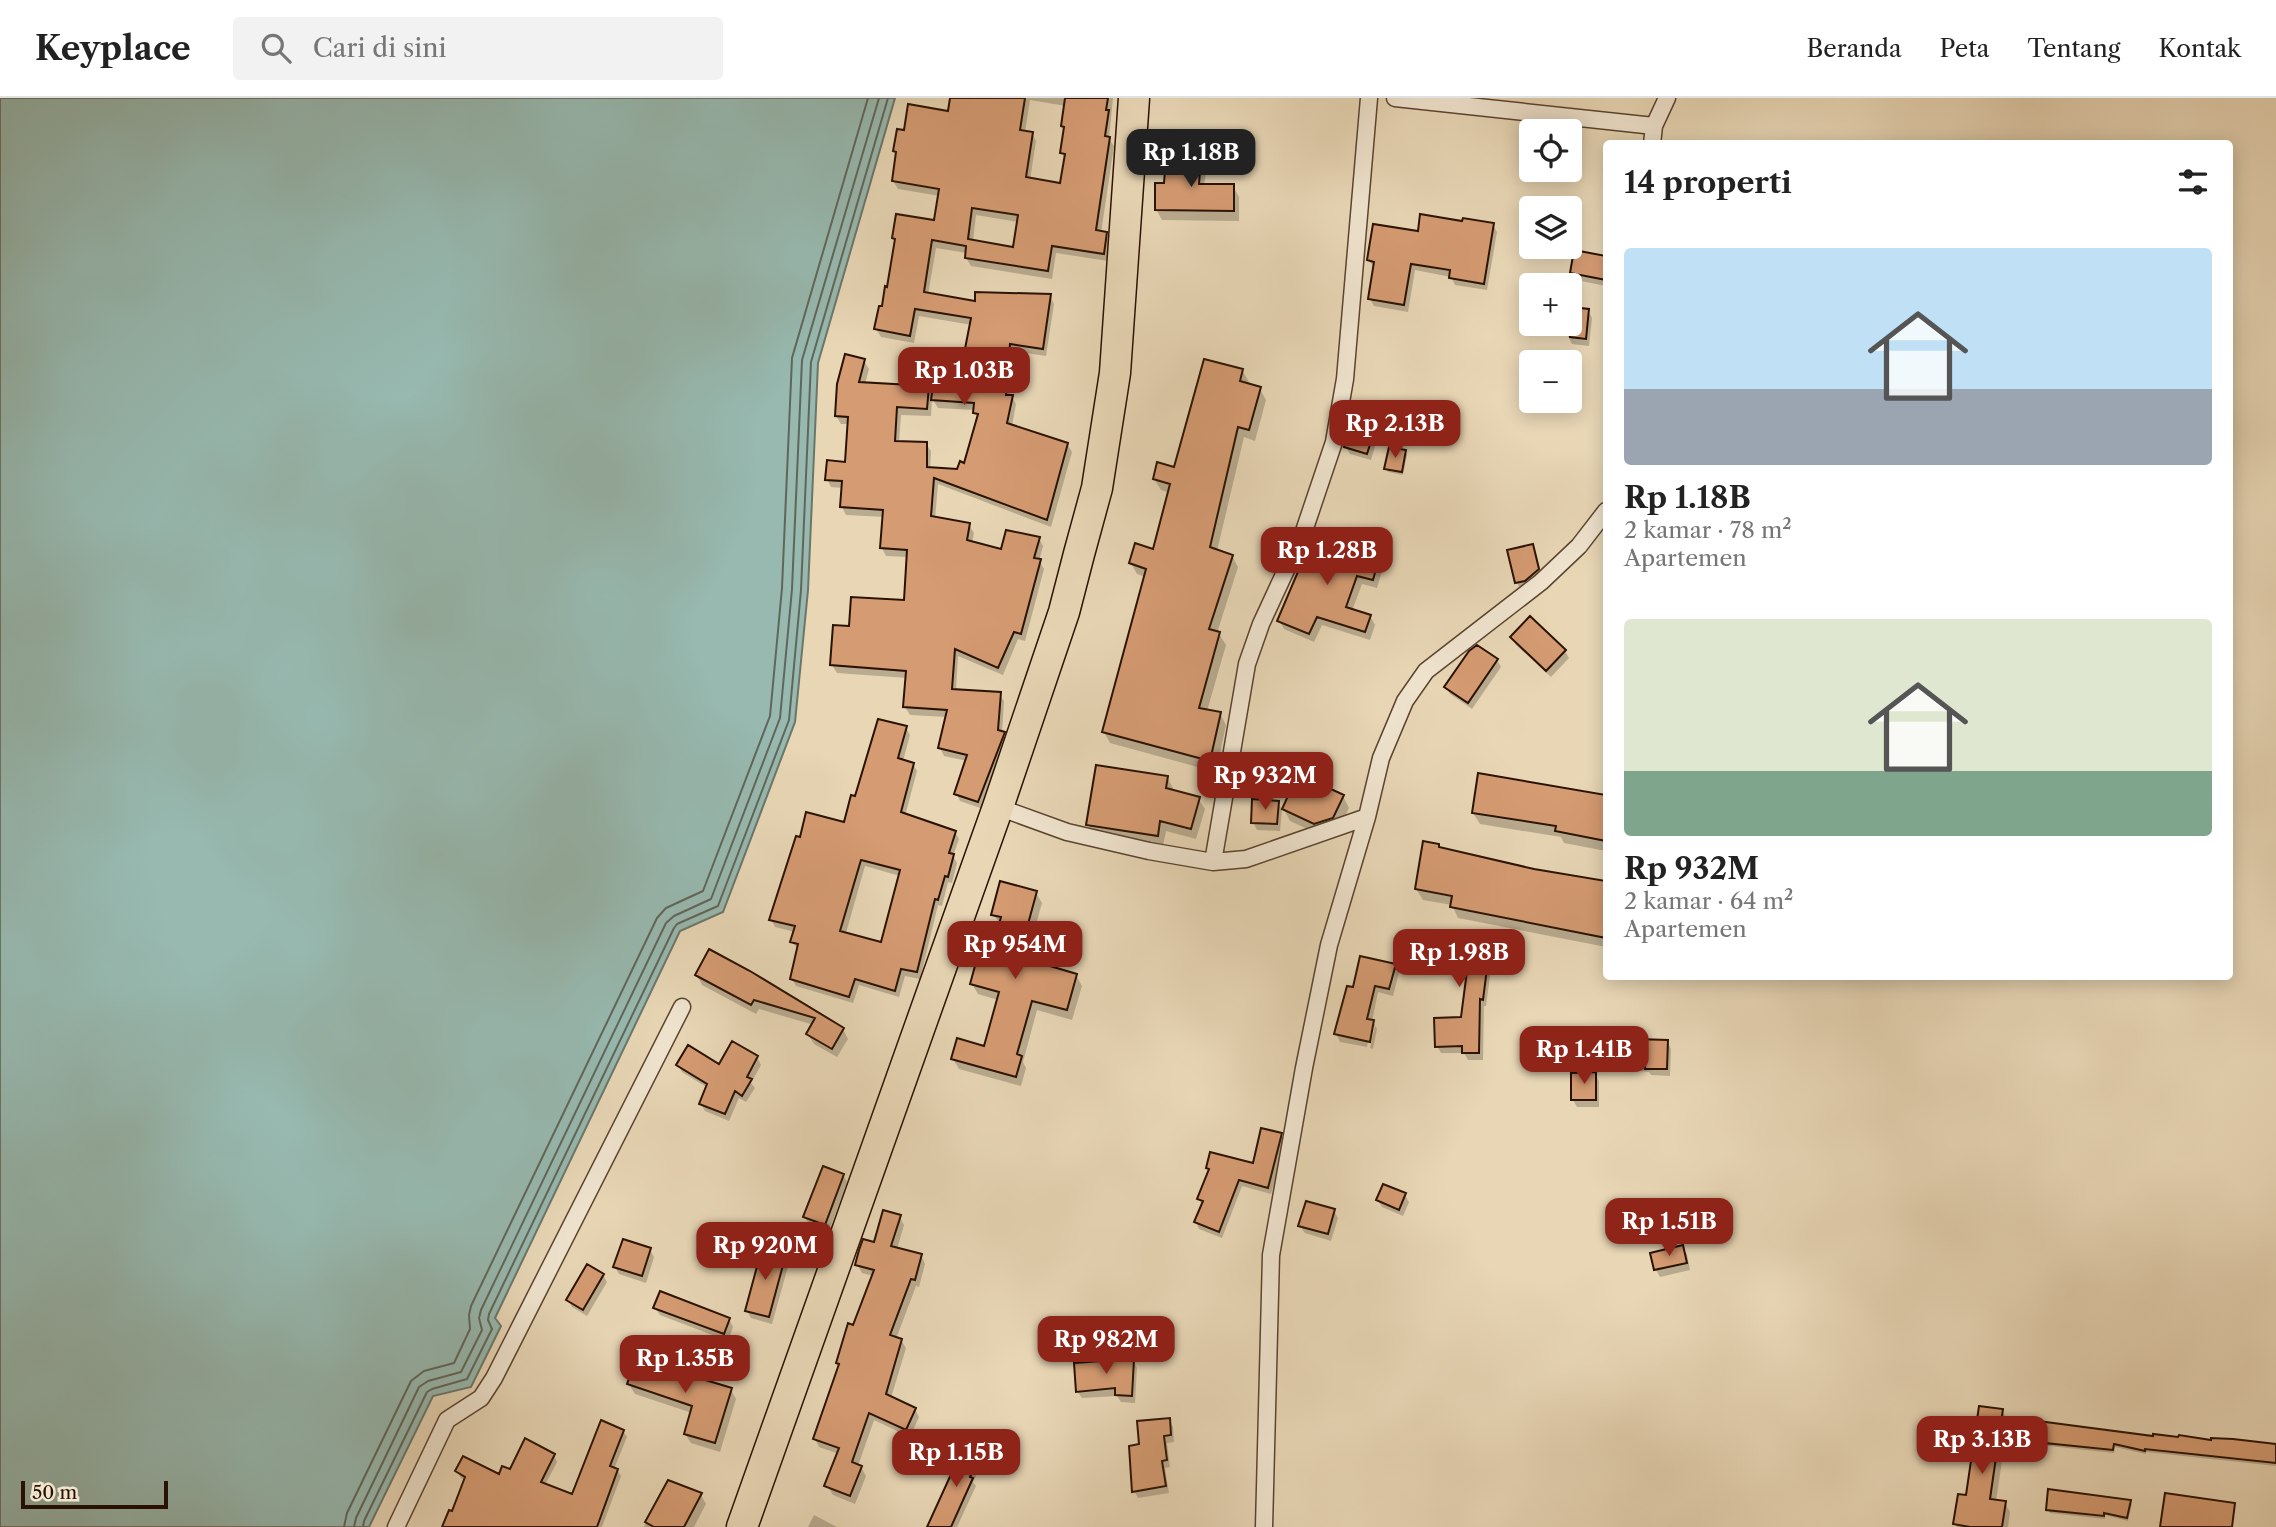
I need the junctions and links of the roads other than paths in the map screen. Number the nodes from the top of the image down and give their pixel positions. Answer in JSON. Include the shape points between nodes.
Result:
{"nodes":[{"id":1,"x":1134,"y":98,"type":"edge"},
{"id":2,"x":1369,"y":98,"type":"edge"},
{"id":3,"x":1395,"y":98,"type":"edge"},
{"id":4,"x":1667,"y":98,"type":"edge"},
{"id":5,"x":1654,"y":126,"type":"junction"},
{"id":6,"x":1652,"y":140,"type":"edge"},
{"id":7,"x":1603,"y":515,"type":"edge"},
{"id":8,"x":998,"y":807,"type":"junction"},
{"id":9,"x":1367,"y":817,"type":"junction"},
{"id":10,"x":1213,"y":862,"type":"junction"},
{"id":11,"x":682,"y":1007,"type":"dead end"},
{"id":12,"x":396,"y":1527,"type":"edge"},
{"id":13,"x":743,"y":1527,"type":"edge"},
{"id":14,"x":1264,"y":1527,"type":"edge"}],
"edges":[{"from":1,"to":8,"type":"highway","via":[[1115,373],[1097,488],[1063,612]]},
{"from":2,"to":10,"type":"street","via":[[1345,379],[1334,442],[1304,531],[1247,664]]},
{"from":3,"to":5,"type":"street"},
{"from":4,"to":5,"type":"street"},
{"from":5,"to":6,"type":"street"},
{"from":7,"to":9,"type":"street","via":[[1541,583],[1426,671],[1405,701],[1381,758]]},
{"from":8,"to":10,"type":"street","via":[[1067,832]]},
{"from":8,"to":13,"type":"highway"},
{"from":9,"to":10,"type":"street","via":[[1246,859]]},
{"from":9,"to":14,"type":"street","via":[[1329,945],[1270,1255]]},
{"from":11,"to":12,"type":"street","via":[[494,1378],[481,1398],[447,1420]]}]}
